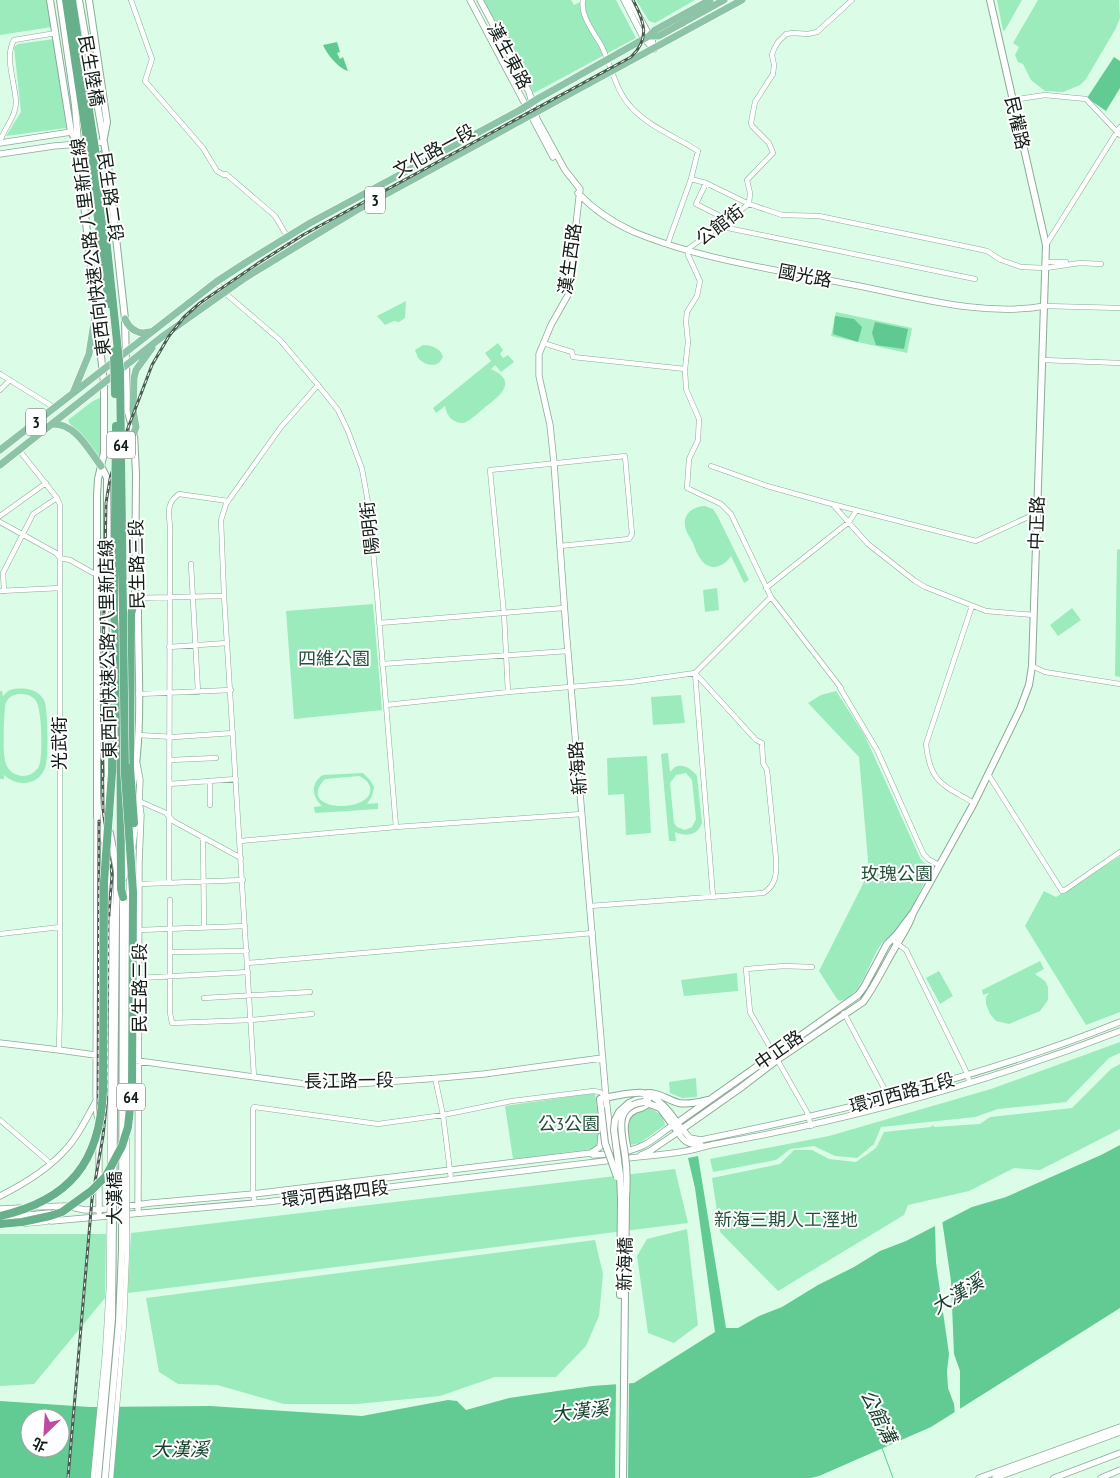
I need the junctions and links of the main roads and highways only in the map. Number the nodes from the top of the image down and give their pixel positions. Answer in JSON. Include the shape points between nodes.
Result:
{"nodes":[{"id":1,"x":50,"y":0,"type":"edge"},
{"id":2,"x":60,"y":0,"type":"edge"},
{"id":3,"x":66,"y":0,"type":"edge"},
{"id":4,"x":72,"y":0,"type":"edge"},
{"id":5,"x":79,"y":0,"type":"edge"},
{"id":6,"x":89,"y":0,"type":"edge"},
{"id":7,"x":710,"y":0,"type":"edge"},
{"id":8,"x":724,"y":0,"type":"edge"},
{"id":9,"x":742,"y":0,"type":"edge"},
{"id":10,"x":990,"y":0,"type":"edge"},
{"id":11,"x":646,"y":38,"type":"junction"},
{"id":12,"x":74,"y":131,"type":"junction"},
{"id":13,"x":103,"y":142,"type":"junction"},
{"id":14,"x":108,"y":165,"type":"junction"},
{"id":15,"x":81,"y":178,"type":"junction"},
{"id":16,"x":1046,"y":245,"type":"joint"},
{"id":17,"x":96,"y":310,"type":"junction"},
{"id":18,"x":125,"y":319,"type":"junction"},
{"id":19,"x":153,"y":330,"type":"junction"},
{"id":20,"x":156,"y":341,"type":"junction"},
{"id":21,"x":125,"y":353,"type":"junction"},
{"id":22,"x":126,"y":365,"type":"junction"},
{"id":23,"x":103,"y":370,"type":"junction"},
{"id":24,"x":104,"y":383,"type":"junction"},
{"id":25,"x":73,"y":394,"type":"junction"},
{"id":26,"x":53,"y":424,"type":"junction"},
{"id":27,"x":134,"y":433,"type":"junction"},
{"id":28,"x":0,"y":450,"type":"edge"},
{"id":29,"x":0,"y":465,"type":"edge"},
{"id":30,"x":100,"y":466,"type":"junction"},
{"id":31,"x":107,"y":558,"type":"junction"},
{"id":32,"x":136,"y":584,"type":"junction"},
{"id":33,"x":135,"y":598,"type":"joint"},
{"id":34,"x":118,"y":616,"type":"junction"},
{"id":35,"x":97,"y":674,"type":"junction"},
{"id":36,"x":134,"y":693,"type":"junction"},
{"id":37,"x":107,"y":695,"type":"junction"},
{"id":38,"x":119,"y":774,"type":"junction"},
{"id":39,"x":97,"y":816,"type":"road end"},
{"id":40,"x":117,"y":881,"type":"junction"},
{"id":41,"x":133,"y":892,"type":"junction"},
{"id":42,"x":123,"y":896,"type":"junction"},
{"id":43,"x":120,"y":918,"type":"junction"},
{"id":44,"x":895,"y":942,"type":"junction"},
{"id":45,"x":775,"y":1057,"type":"junction"},
{"id":46,"x":643,"y":1093,"type":"junction"},
{"id":47,"x":709,"y":1100,"type":"junction"},
{"id":48,"x":657,"y":1101,"type":"junction"},
{"id":49,"x":647,"y":1103,"type":"junction"},
{"id":50,"x":677,"y":1128,"type":"junction"},
{"id":51,"x":628,"y":1151,"type":"road end"},
{"id":52,"x":621,"y":1199,"type":"junction"},
{"id":53,"x":0,"y":1217,"type":"edge"},
{"id":54,"x":0,"y":1223,"type":"edge"},
{"id":55,"x":98,"y":1478,"type":"edge"},
{"id":56,"x":105,"y":1478,"type":"edge"},
{"id":57,"x":619,"y":1478,"type":"edge"},
{"id":58,"x":623,"y":1478,"type":"edge"}],
"edges":[{"from":1,"to":12,"type":"main road","name":"民生路二段"},
{"from":2,"to":12,"type":"main road","name":"民生陸橋"},
{"from":3,"to":34,"type":"highway","name":"東西向快速公路 八里新店線","number":"64","bridge":true,"via":[[95,190],[112,337]]},
{"from":4,"to":34,"type":"highway","name":"東西向快速公路 八里新店線","number":"64","bridge":true,"via":[[101,191],[120,370]]},
{"from":5,"to":13,"type":"main road","name":"民生陸橋"},
{"from":6,"to":13,"type":"main road","name":"民生路二段","via":[[108,122]]},
{"from":7,"to":11,"type":"main road","number":"3"},
{"from":8,"to":11,"type":"main road","name":"文化路一段","number":"3","via":[[659,36]]},
{"from":9,"to":20,"type":"main road","name":"文化路一段","number":"3","via":[[361,208],[224,293]]},
{"from":10,"to":16,"type":"main road","name":"民權路"},
{"from":11,"to":19,"type":"main road","name":"文化路一段","number":"3","via":[[288,236],[216,282]]},
{"from":12,"to":15,"type":"main road","name":"民生路二段","via":[[79,144]]},
{"from":13,"to":14,"type":"main road","name":"民生路二段"},
{"from":14,"to":15,"type":"main road","via":[[102,156],[94,153]]},
{"from":14,"to":18,"type":"main road","name":"民生路二段"},
{"from":15,"to":17,"type":"main road","name":"民生路二段"},
{"from":16,"to":44,"type":"main road","name":"中正路","via":[[1029,685],[974,803],[910,923]]},
{"from":17,"to":23,"type":"main road","name":"民生路二段"},
{"from":17,"to":25,"type":"main road","via":[[89,354]]},
{"from":18,"to":19,"type":"main road","via":[[136,332]]},
{"from":18,"to":21,"type":"main road","name":"民生路二段"},
{"from":19,"to":21,"type":"main road","name":"文化路一段","number":"3"},
{"from":20,"to":22,"type":"main road","name":"文化路一段","number":"3"},
{"from":20,"to":27,"type":"main road","via":[[134,378]]},
{"from":21,"to":22,"type":"main road","name":"民生路二段"},
{"from":21,"to":23,"type":"main road","name":"文化路一段","number":"3"},
{"from":22,"to":24,"type":"main road","name":"文化路一段","number":"3"},
{"from":22,"to":27,"type":"main road","name":"民生路三段","via":[[127,410]]},
{"from":23,"to":24,"type":"main road","name":"民生路二段"},
{"from":23,"to":25,"type":"main road","number":"3"},
{"from":24,"to":26,"type":"main road","number":"3"},
{"from":24,"to":30,"type":"main road","name":"民生路三段","via":[[104,454]]},
{"from":25,"to":28,"type":"main road","number":"3"},
{"from":26,"to":29,"type":"main road","number":"3"},
{"from":26,"to":30,"type":"main road","via":[[72,428]]},
{"from":27,"to":32,"type":"main road","name":"民生路三段"},
{"from":30,"to":31,"type":"main road","name":"民生路三段","via":[[107,478]]},
{"from":30,"to":35,"type":"main road","name":"民生路三段","via":[[97,495]]},
{"from":31,"to":32,"type":"main road","via":[[110,585]]},
{"from":31,"to":37,"type":"main road","name":"民生路三段"},
{"from":32,"to":33,"type":"main road","name":"民生路三段"},
{"from":33,"to":36,"type":"highway","via":[[131,614]]},
{"from":34,"to":38,"type":"highway"},
{"from":34,"to":41,"type":"highway","name":"東西向快速公路 八里新店線","number":"64","bridge":true,"via":[[125,672],[125,775]]},
{"from":34,"to":53,"type":"highway","name":"東西向快速公路 八里新店線","number":"64","bridge":true,"via":[[105,867],[100,1125],[87,1158],[58,1193],[21,1212]]},
{"from":35,"to":37,"type":"main road"},
{"from":35,"to":39,"type":"main road","name":"民生路三段"},
{"from":36,"to":41,"type":"highway","bridge":true,"via":[[130,768],[136,866]]},
{"from":36,"to":42,"type":"main road","name":"民生路三段","via":[[137,764],[129,807]]},
{"from":37,"to":40,"type":"main road","name":"民生路三段","via":[[103,810],[105,835]]},
{"from":38,"to":40,"type":"highway"},
{"from":38,"to":42,"type":"highway"},
{"from":40,"to":43,"type":"main road","name":"民生路三段"},
{"from":41,"to":54,"type":"highway","name":"東西向快速公路 八里新店線","number":"64","bridge":true,"via":[[132,1089],[128,1127],[122,1146],[106,1176],[91,1192],[62,1212],[22,1222]]},
{"from":42,"to":43,"type":"main road","name":"民生路三段"},
{"from":43,"to":55,"type":"main road","name":"大漢橋","bridge":true,"via":[[112,1319]]},
{"from":43,"to":56,"type":"main road","name":"大漢橋","bridge":true,"via":[[122,1250],[118,1340]]},
{"from":44,"to":45,"type":"main road","name":"中正路","via":[[887,944],[858,995]]},
{"from":44,"to":45,"type":"main road","name":"中正路","via":[[863,1002]]},
{"from":45,"to":47,"type":"main road","name":"中正路"},
{"from":45,"to":50,"type":"main road","name":"中正路"},
{"from":46,"to":47,"type":"main road","via":[[664,1095],[684,1104]]},
{"from":46,"to":48,"type":"main road"},
{"from":46,"to":52,"type":"main road","bridge":true,"via":[[603,1098],[605,1143],[617,1174]]},
{"from":47,"to":50,"type":"main road","name":"中正路"},
{"from":48,"to":50,"type":"main road"},
{"from":48,"to":52,"type":"main road","name":"新海橋","bridge":true,"via":[[641,1099],[629,1103],[615,1120]]},
{"from":49,"to":50,"type":"main road","via":[[662,1111]]},
{"from":49,"to":51,"type":"main road","via":[[644,1108],[631,1112],[624,1125]]},
{"from":49,"to":58,"type":"main road","name":"新海橋","bridge":true,"via":[[629,1108],[620,1126],[627,1184]]},
{"from":52,"to":57,"type":"main road","name":"新海橋"}]}
